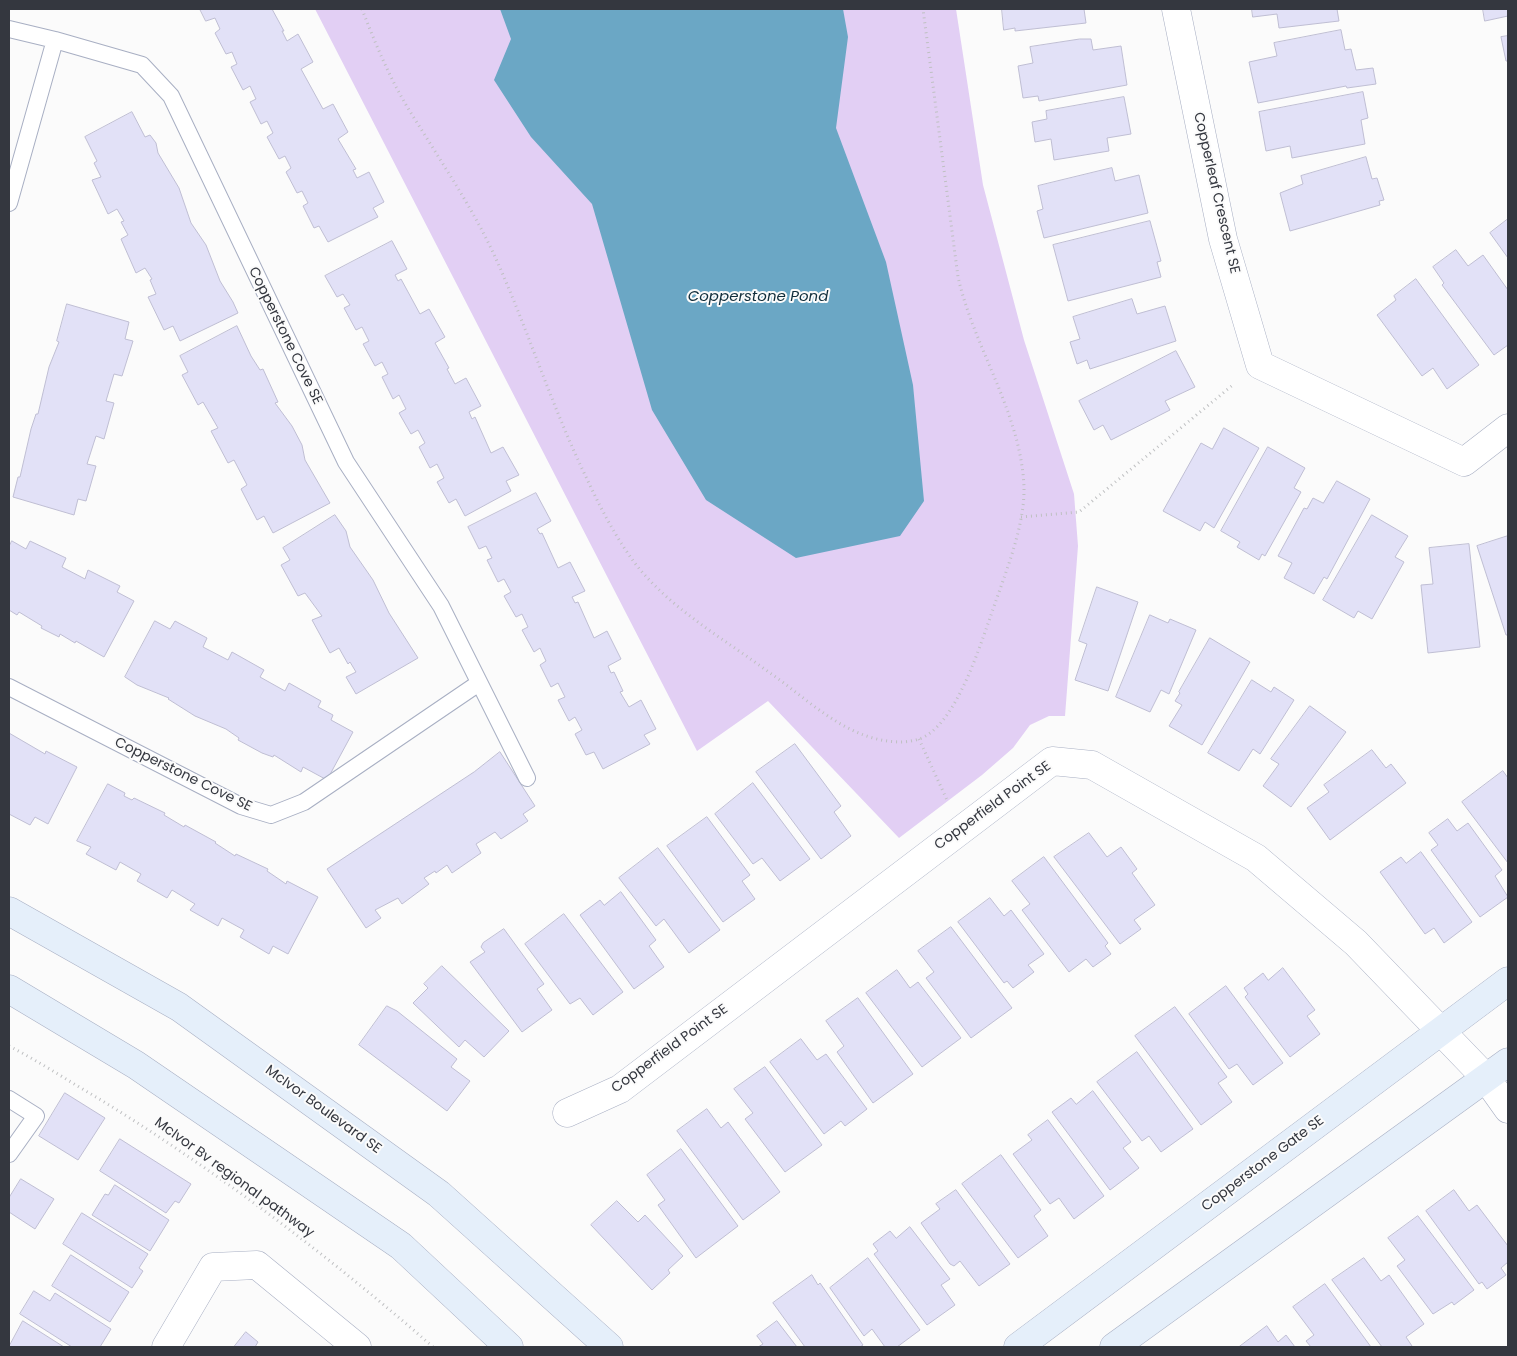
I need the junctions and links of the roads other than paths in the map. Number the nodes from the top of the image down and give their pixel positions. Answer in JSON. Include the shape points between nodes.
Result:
{"nodes":[{"id":1,"x":1176,"y":9,"type":"edge"},
{"id":2,"x":9,"y":29,"type":"edge"},
{"id":3,"x":55,"y":40,"type":"junction"},
{"id":4,"x":9,"y":203,"type":"edge"},
{"id":5,"x":1508,"y":428,"type":"edge"},
{"id":6,"x":479,"y":683,"type":"junction"},
{"id":7,"x":9,"y":687,"type":"edge"},
{"id":8,"x":527,"y":778,"type":"dead end"},
{"id":9,"x":9,"y":911,"type":"edge"},
{"id":10,"x":1508,"y":981,"type":"edge"},
{"id":11,"x":9,"y":989,"type":"edge"},
{"id":12,"x":1441,"y":1031,"type":"junction"},
{"id":13,"x":1508,"y":1062,"type":"edge"},
{"id":14,"x":1486,"y":1078,"type":"junction"},
{"id":15,"x":9,"y":1099,"type":"edge"},
{"id":16,"x":1508,"y":1109,"type":"edge"},
{"id":17,"x":567,"y":1113,"type":"dead end"},
{"id":18,"x":9,"y":1154,"type":"edge"},
{"id":19,"x":166,"y":1347,"type":"edge"},
{"id":20,"x":356,"y":1347,"type":"edge"},
{"id":21,"x":509,"y":1347,"type":"edge"},
{"id":22,"x":609,"y":1347,"type":"edge"},
{"id":23,"x":1018,"y":1347,"type":"edge"},
{"id":24,"x":1114,"y":1347,"type":"edge"}],
"edges":[{"from":1,"to":5,"type":"street","name":"Copperleaf Crescent SE","via":[[1223,239],[1260,365],[1464,462]]},
{"from":2,"to":3,"type":"lane","name":"Copperstone Cove SE"},
{"from":3,"to":4,"type":"lane"},
{"from":3,"to":6,"type":"lane","name":"Copperstone Cove SE","via":[[142,65],[171,96],[346,462],[441,606]]},
{"from":6,"to":7,"type":"lane","name":"Copperstone Cove SE","via":[[304,802],[271,815],[241,806]]},
{"from":6,"to":8,"type":"lane","name":"Copperstone Cove SE"},
{"from":9,"to":22,"type":"main road","name":"McIvor Boulevard SE","via":[[179,1007],[422,1182]]},
{"from":10,"to":12,"type":"main road","name":"Copperstone Gate SE"},
{"from":11,"to":21,"type":"main road","via":[[136,1065],[400,1246]]},
{"from":12,"to":14,"type":"street","name":"Copperfield Point SE"},
{"from":12,"to":17,"type":"street","name":"Copperfield Point SE","via":[[1356,943],[1256,858],[1092,764],[1052,760],[620,1090]]},
{"from":12,"to":23,"type":"main road","name":"Copperstone Gate SE"},
{"from":13,"to":14,"type":"main road"},
{"from":14,"to":16,"type":"street","name":"Copperfield Point SE"},
{"from":14,"to":24,"type":"main road"},
{"from":15,"to":18,"type":"lane","via":[[36,1116]]},
{"from":19,"to":20,"type":"street","via":[[213,1267],[257,1265]]}]}
